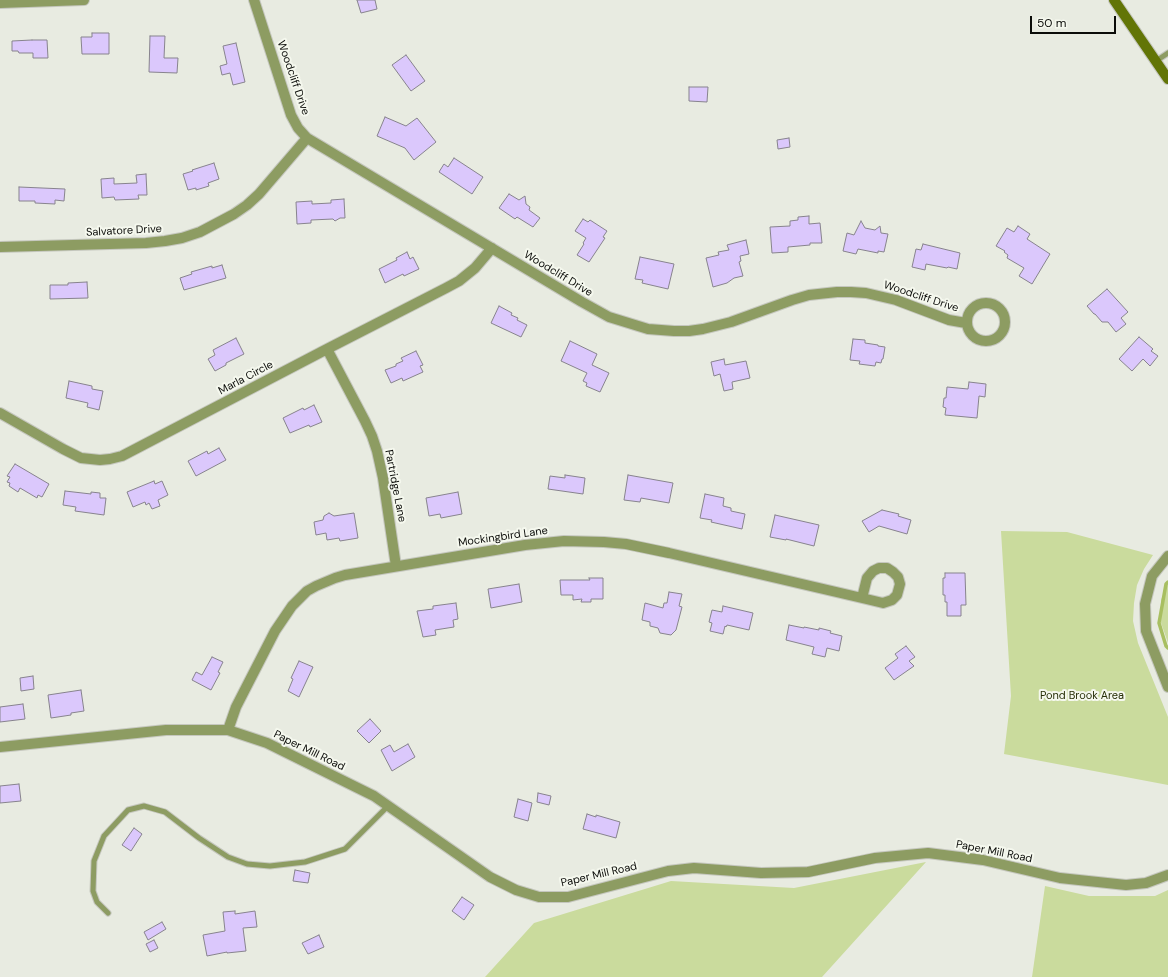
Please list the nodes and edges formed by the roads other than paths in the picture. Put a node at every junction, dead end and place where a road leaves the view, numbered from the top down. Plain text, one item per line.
1 (84, 0) edge
2 (254, 0) edge
3 (1114, 0) edge
4 (0, 3) edge
5 (1168, 52) edge
6 (1156, 61) junction
7 (1168, 79) edge
8 (307, 138) junction
9 (0, 247) edge
10 (492, 248) junction
11 (966, 323) dead end
12 (326, 349) junction
13 (0, 413) edge
14 (1168, 556) edge
15 (396, 566) junction
16 (862, 598) dead end
17 (1168, 687) edge
18 (228, 730) junction
19 (0, 748) edge
20 (388, 806) junction
21 (1168, 875) edge
22 (108, 913) dead end

1 - 4 street
2 - 8 street, Woodcliff Drive
3 - 6 main road
5 - 6 lane
6 - 7 main road
8 - 9 street, Salvatore Drive
8 - 10 street, Woodcliff Drive
10 - 11 street, Woodcliff Drive
10 - 12 street, Marla Circle
12 - 13 street, Marla Circle
12 - 15 street, Partridge Lane
14 - 17 street
15 - 16 street, Mockingbird Lane
15 - 18 street, Mockingbird Lane
18 - 19 street, Paper Mill Road
18 - 20 street, Paper Mill Road
20 - 21 street, Paper Mill Road
20 - 22 lane

